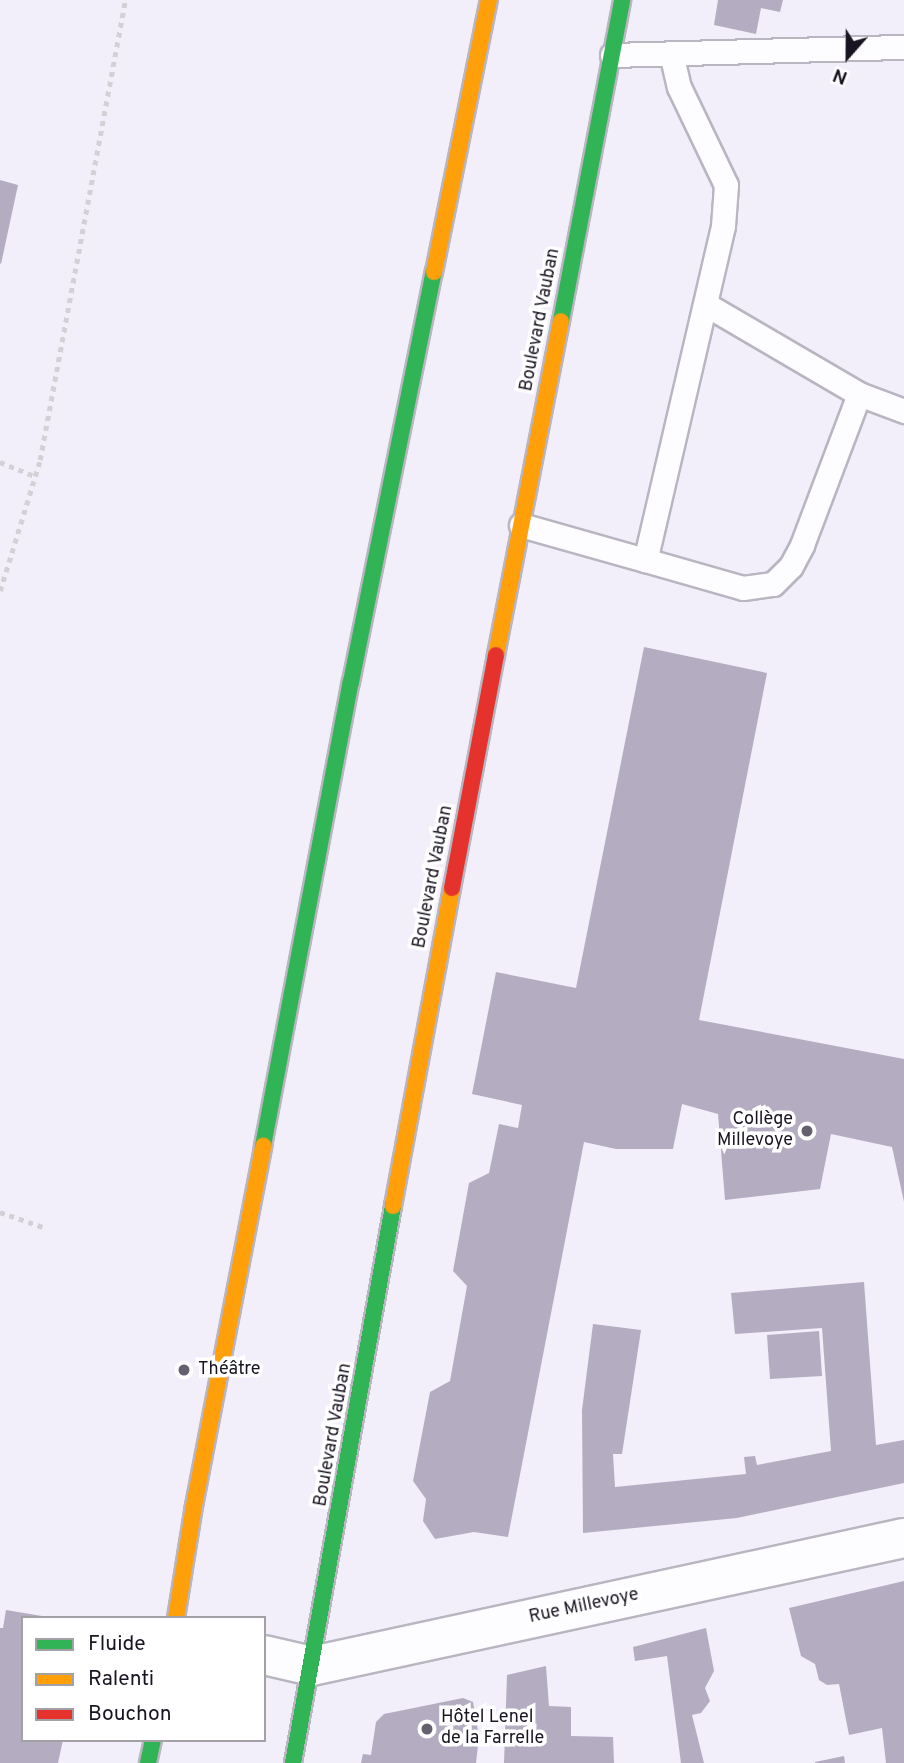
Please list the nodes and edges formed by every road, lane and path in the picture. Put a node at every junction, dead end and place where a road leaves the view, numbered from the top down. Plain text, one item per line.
1 (125, 0) edge
2 (489, 0) edge
3 (622, 0) edge
4 (904, 47) edge
5 (671, 53) junction
6 (612, 55) junction
7 (705, 304) junction
8 (859, 394) junction
9 (904, 411) edge
10 (0, 462) edge
11 (35, 476) junction
12 (521, 525) junction
13 (645, 560) junction
14 (0, 591) edge
15 (0, 1212) edge
16 (43, 1227) dead end
17 (904, 1538) edge
18 (176, 1616) edge
19 (266, 1656) edge
20 (312, 1666) junction
21 (153, 1742) edge
22 (148, 1763) edge
23 (293, 1763) edge

1 - 11 path
2 - 18 main road
3 - 6 main road, Boulevard Vauban
4 - 5 lane
5 - 6 lane
5 - 7 lane
6 - 12 main road, Boulevard Vauban
7 - 8 lane
7 - 13 lane
8 - 9 lane
8 - 13 lane
10 - 11 path
11 - 14 path
12 - 13 lane
12 - 20 main road, Boulevard Vauban
15 - 16 path
17 - 20 street, Rue Millevoye
19 - 20 street, Rue Millevoye
20 - 23 main road, Boulevard Vauban
21 - 22 main road

